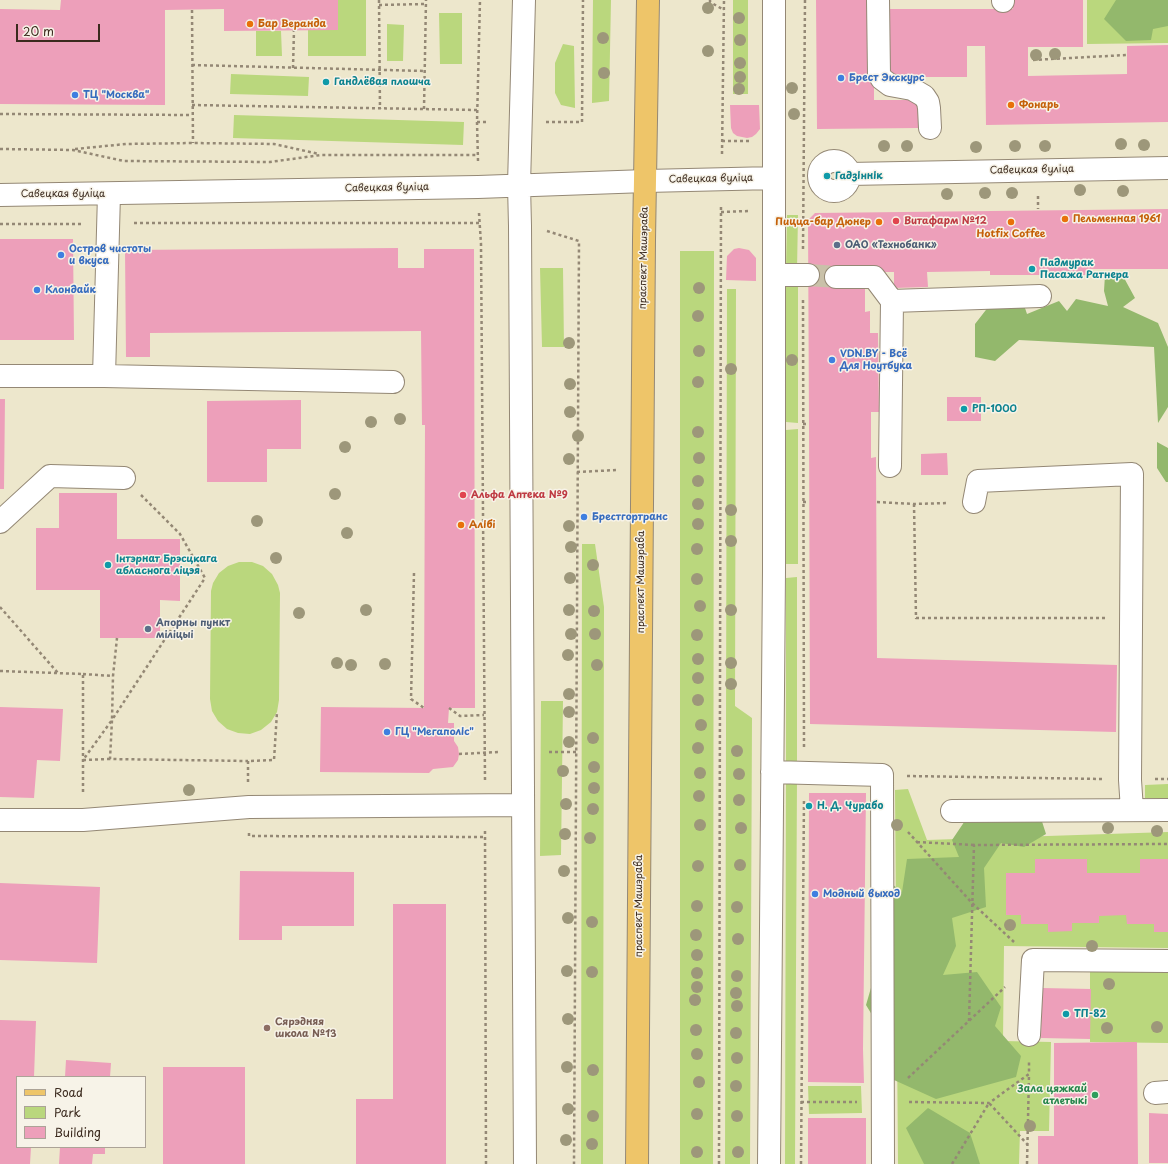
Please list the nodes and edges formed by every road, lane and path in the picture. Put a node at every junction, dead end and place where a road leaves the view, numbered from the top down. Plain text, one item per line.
1 (379, 0) edge
2 (426, 0) edge
3 (480, 0) edge
4 (524, 0) edge
5 (583, 0) edge
6 (648, 0) edge
7 (710, 0) edge
8 (724, 0) edge
9 (774, 0) edge
10 (805, 0) edge
11 (878, 0) edge
12 (426, 4) junction
13 (379, 5) junction
14 (192, 10) dead end
15 (724, 10) junction
16 (294, 30) dead end
17 (1126, 55) dead end
18 (1033, 60) dead end
19 (192, 65) junction
20 (293, 68) junction
21 (379, 70) junction
22 (425, 71) junction
23 (192, 105) junction
24 (380, 109) junction
25 (424, 110) junction
26 (478, 110) junction
27 (0, 114) edge
28 (192, 115) junction
29 (477, 122) junction
30 (488, 122) dead end
31 (543, 122) dead end
32 (930, 128) dead end
33 (722, 141) junction
34 (750, 141) dead end
35 (193, 143) junction
36 (0, 149) edge
37 (73, 150) junction
38 (321, 155) junction
39 (722, 158) dead end
40 (1168, 168) edge
41 (810, 176) junction
42 (774, 178) junction
43 (646, 181) junction
44 (519, 185) junction
45 (0, 194) edge
46 (109, 194) junction
47 (721, 199) dead end
48 (756, 211) dead end
49 (720, 212) junction
50 (0, 224) edge
51 (108, 224) junction
52 (547, 231) dead end
53 (806, 275) junction
54 (774, 276) junction
55 (836, 277) tunnel mouth
56 (1040, 296) dead end
57 (892, 301) junction
58 (0, 376) edge
59 (104, 376) junction
60 (392, 382) dead end
61 (803, 424) junction
62 (809, 424) dead end
63 (890, 466) dead end
64 (642, 469) junction
65 (577, 472) junction
66 (124, 478) joint
67 (803, 502) junction
68 (809, 502) dead end
69 (876, 502) dead end
70 (974, 502) joint
71 (914, 504) junction
72 (0, 522) edge
73 (414, 574) dead end
74 (0, 607) edge
75 (1131, 618) junction
76 (117, 638) dead end
77 (0, 671) edge
78 (58, 674) junction
79 (83, 674) junction
80 (113, 676) junction
81 (424, 708) dead end
82 (448, 708) dead end
83 (484, 716) junction
84 (112, 720) junction
85 (485, 752) junction
86 (459, 754) dead end
87 (110, 759) junction
88 (83, 760) junction
89 (248, 761) dead end
90 (772, 772) junction
91 (804, 773) junction
92 (882, 775) junction
93 (1168, 779) edge
94 (1130, 780) junction
95 (883, 803) junction
96 (523, 805) junction
97 (485, 806) junction
98 (1132, 810) junction
99 (1168, 810) edge
100 (952, 811) dead end
101 (0, 820) edge
102 (83, 820) junction
103 (917, 842) junction
104 (1168, 844) edge
105 (974, 845) junction
106 (972, 903) junction
107 (1033, 960) junction
108 (1168, 961) edge
109 (969, 1021) junction
110 (1029, 1035) joint
111 (1029, 1074) junction
112 (801, 1102) junction
113 (883, 1102) junction
114 (989, 1103) junction
115 (1028, 1145) junction
116 (486, 1164) edge
117 (525, 1164) edge
118 (574, 1164) edge
119 (637, 1164) edge
120 (719, 1164) edge
121 (769, 1164) edge
122 (801, 1164) edge
123 (883, 1164) edge
124 (952, 1164) edge
125 (1027, 1164) edge

1 - 13 path
2 - 12 path
3 - 26 path
4 - 44 street
5 - 31 path
6 - 43 main road, праспект Машэрава
7 - 15 path
8 - 15 path
9 - 42 street
10 - 41 path
11 - 32 street
12 - 13 path
12 - 22 path
13 - 21 path
14 - 19 path
15 - 33 path
16 - 20 path
17 - 18 path
19 - 20 path
19 - 23 path
20 - 21 path
21 - 22 path
21 - 24 path
22 - 25 path
23 - 24 path
23 - 28 path
24 - 25 path
25 - 26 path
26 - 29 path
27 - 28 path
28 - 35 path
29 - 30 path
29 - 38 path
33 - 34 path
33 - 39 path
35 - 37 path
35 - 38 path
36 - 37 path
37 - 38 path
40 - 41 street, Савецкая вуліца
41 - 53 path
42 - 43 street, Савецкая вуліца
42 - 54 street
43 - 44 street, Савецкая вуліца
43 - 64 main road, праспект Машэрава
44 - 46 street, Савецкая вуліца
44 - 96 street
45 - 46 street, Савецкая вуліца
46 - 51 street
47 - 49 path
48 - 49 path
49 - 120 path
50 - 51 path
51 - 59 street
51 - 83 path
52 - 65 path
53 - 54 street
53 - 61 path
54 - 90 street
55 - 57 street
56 - 57 street
57 - 63 street
58 - 59 street
59 - 60 street
61 - 62 path
61 - 67 path
64 - 65 path
64 - 119 main road, праспект Машэрава
65 - 118 path
66 - 72 street
66 - 84 path
67 - 68 path
67 - 91 path
69 - 71 path
70 - 71 path
70 - 75 street
71 - 75 path
73 - 81 path
74 - 78 path
75 - 94 street
76 - 80 path
77 - 78 path
78 - 79 path
79 - 80 path
79 - 88 path
80 - 84 path
82 - 83 path
83 - 85 path
84 - 87 path
84 - 88 path
85 - 86 path
85 - 97 path
87 - 88 path
87 - 89 path
88 - 102 path
90 - 91 street
90 - 121 street
91 - 92 street
91 - 112 path
92 - 94 path
92 - 95 street
93 - 94 path
94 - 98 street
95 - 103 path
95 - 113 street
96 - 97 street
96 - 117 street
97 - 102 street
97 - 116 path
98 - 99 street
98 - 100 street
101 - 102 street
103 - 105 path
103 - 106 path
104 - 105 path
105 - 106 path
106 - 107 path
106 - 109 path
107 - 108 street
107 - 109 path
107 - 110 street
109 - 113 path
110 - 111 path
111 - 114 path
111 - 115 path
112 - 113 path
112 - 122 path
113 - 114 path
113 - 123 street
114 - 115 path
114 - 124 path
115 - 125 path

